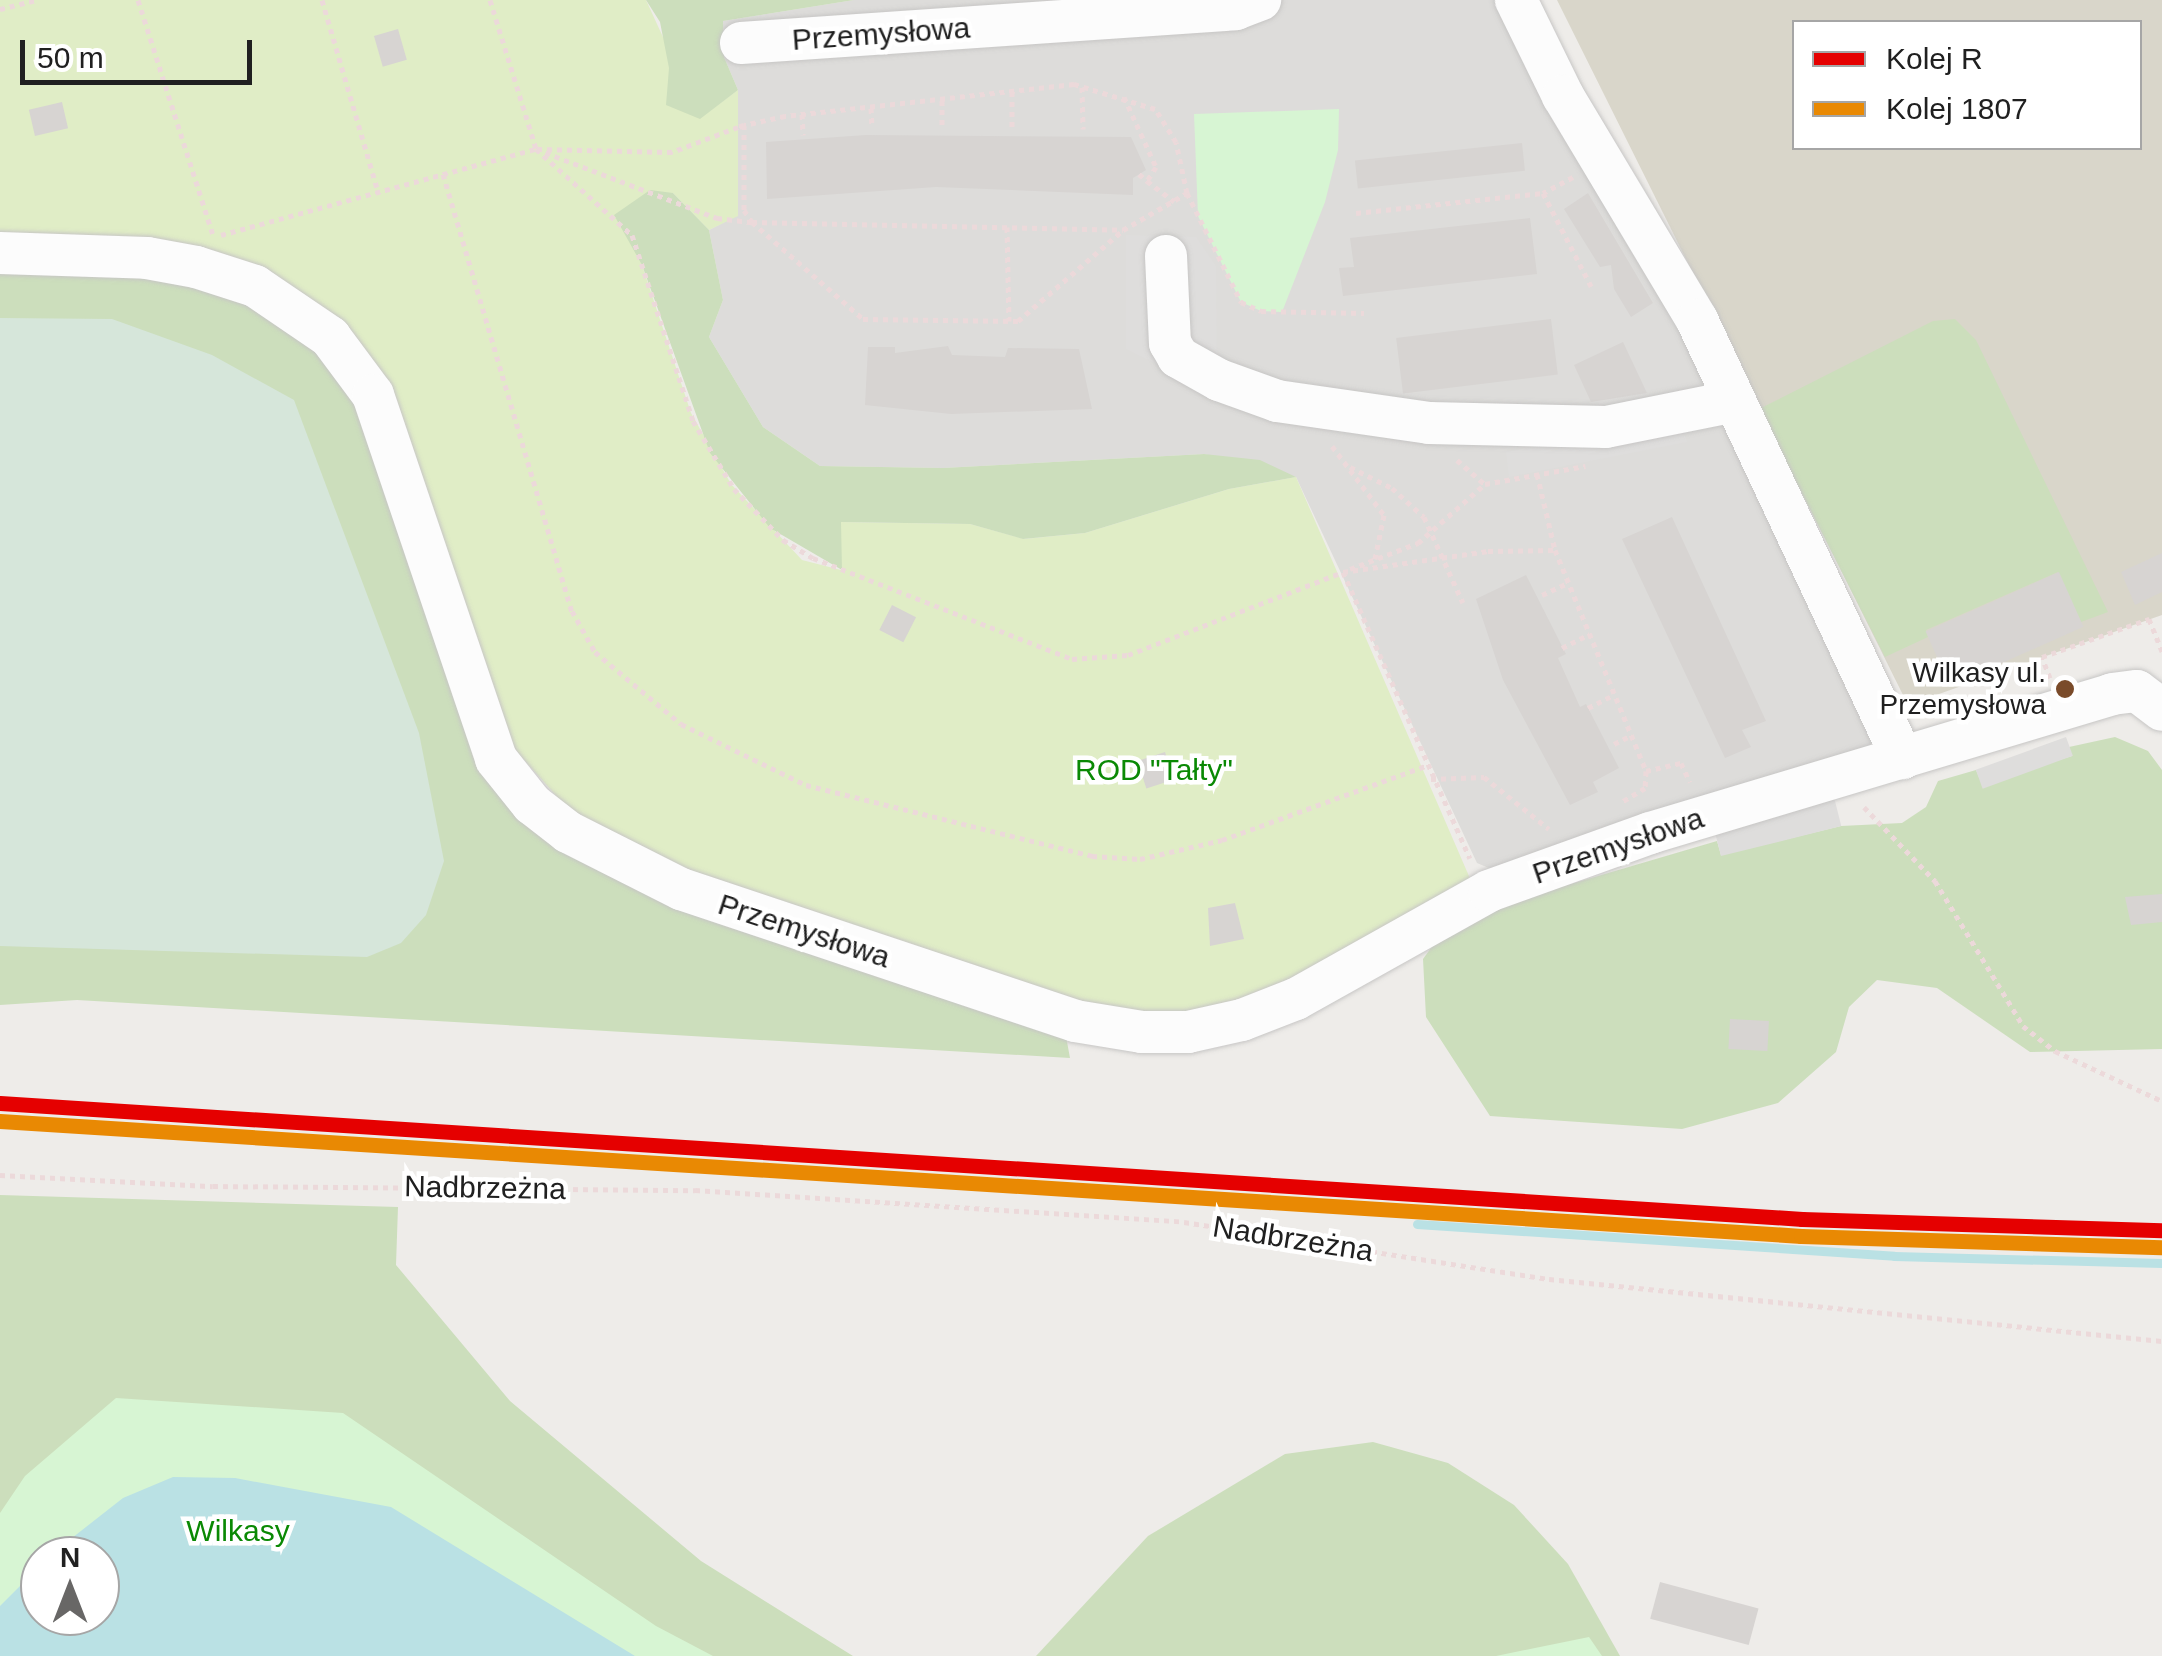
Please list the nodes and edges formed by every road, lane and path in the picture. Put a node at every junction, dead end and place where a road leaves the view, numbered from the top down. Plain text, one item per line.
1 (36, 0) edge
2 (138, 0) edge
3 (322, 0) edge
4 (490, 0) edge
5 (1260, 0) edge
6 (1516, 0) edge
7 (0, 9) edge
8 (741, 43) dead end
9 (1082, 86) junction
10 (1012, 92) junction
11 (1123, 96) junction
12 (942, 100) junction
13 (871, 107) junction
14 (802, 114) junction
15 (744, 125) junction
16 (872, 125) dead end
17 (942, 125) dead end
18 (1012, 127) dead end
19 (1083, 129) dead end
20 (803, 135) dead end
21 (536, 149) junction
22 (1602, 162) junction
23 (443, 174) junction
24 (1139, 174) dead end
25 (1147, 181) junction
26 (378, 192) junction
27 (1187, 193) junction
28 (1543, 193) junction
29 (1174, 200) junction
30 (1356, 213) dead end
31 (752, 222) junction
32 (1007, 227) junction
33 (1123, 230) junction
34 (205, 252) junction
35 (0, 253) edge
36 (1166, 256) dead end
37 (1590, 286) dead end
38 (1364, 314) dead end
39 (1009, 321) junction
40 (1730, 402) junction
41 (1321, 434) dead end
42 (1350, 466) junction
43 (1537, 474) dead end
44 (1485, 484) dead end
45 (1433, 530) junction
46 (1555, 550) junction
47 (1447, 558) junction
48 (1375, 559) junction
49 (1342, 572) junction
50 (1568, 582) junction
51 (1542, 596) dead end
52 (1463, 603) dead end
53 (1590, 634) junction
54 (1562, 648) dead end
55 (1614, 694) junction
56 (1588, 708) dead end
57 (2162, 710) edge
58 (1632, 735) junction
59 (1614, 744) dead end
60 (1902, 758) junction
61 (1681, 763) dead end
62 (1425, 766) junction
63 (1646, 771) junction
64 (1431, 779) junction
65 (1856, 802) dead end
66 (1606, 812) dead end
67 (1558, 834) dead end
68 (1489, 891) junction
69 (2162, 1100) edge
70 (0, 1176) edge
71 (2162, 1341) edge

1 - 7 path
2 - 34 path
3 - 26 path
4 - 21 path
5 - 8 street, Przemysłowa
6 - 22 street
9 - 10 path
9 - 11 path
9 - 19 path
10 - 12 path
10 - 18 path
11 - 25 path
11 - 27 path
12 - 13 path
12 - 17 path
13 - 14 path
13 - 16 path
14 - 15 path
14 - 20 path
15 - 21 path
15 - 31 path
21 - 23 path
21 - 31 path
21 - 49 path
22 - 28 path
22 - 40 street
23 - 26 path
23 - 62 path
24 - 25 path
25 - 29 path
26 - 34 path
27 - 29 path
27 - 38 path
28 - 30 path
28 - 37 path
29 - 33 path
31 - 32 path
31 - 39 path
32 - 33 path
32 - 39 path
33 - 39 path
34 - 35 street, Przemysłowa
34 - 68 street, Przemysłowa
36 - 40 street
40 - 60 street
41 - 42 path
42 - 45 path
42 - 48 path
43 - 46 path
44 - 45 path
45 - 47 path
45 - 48 path
46 - 47 path
46 - 50 path
47 - 49 path
47 - 52 path
48 - 49 path
49 - 62 path
50 - 51 path
50 - 53 path
53 - 54 path
53 - 55 path
55 - 56 path
55 - 58 path
57 - 60 street, Przemysłowa
58 - 59 path
58 - 63 path
60 - 68 street, Przemysłowa
61 - 63 path
62 - 64 path
63 - 66 path
64 - 67 path
64 - 68 path
65 - 69 path
70 - 71 path, Nadbrzeżna

